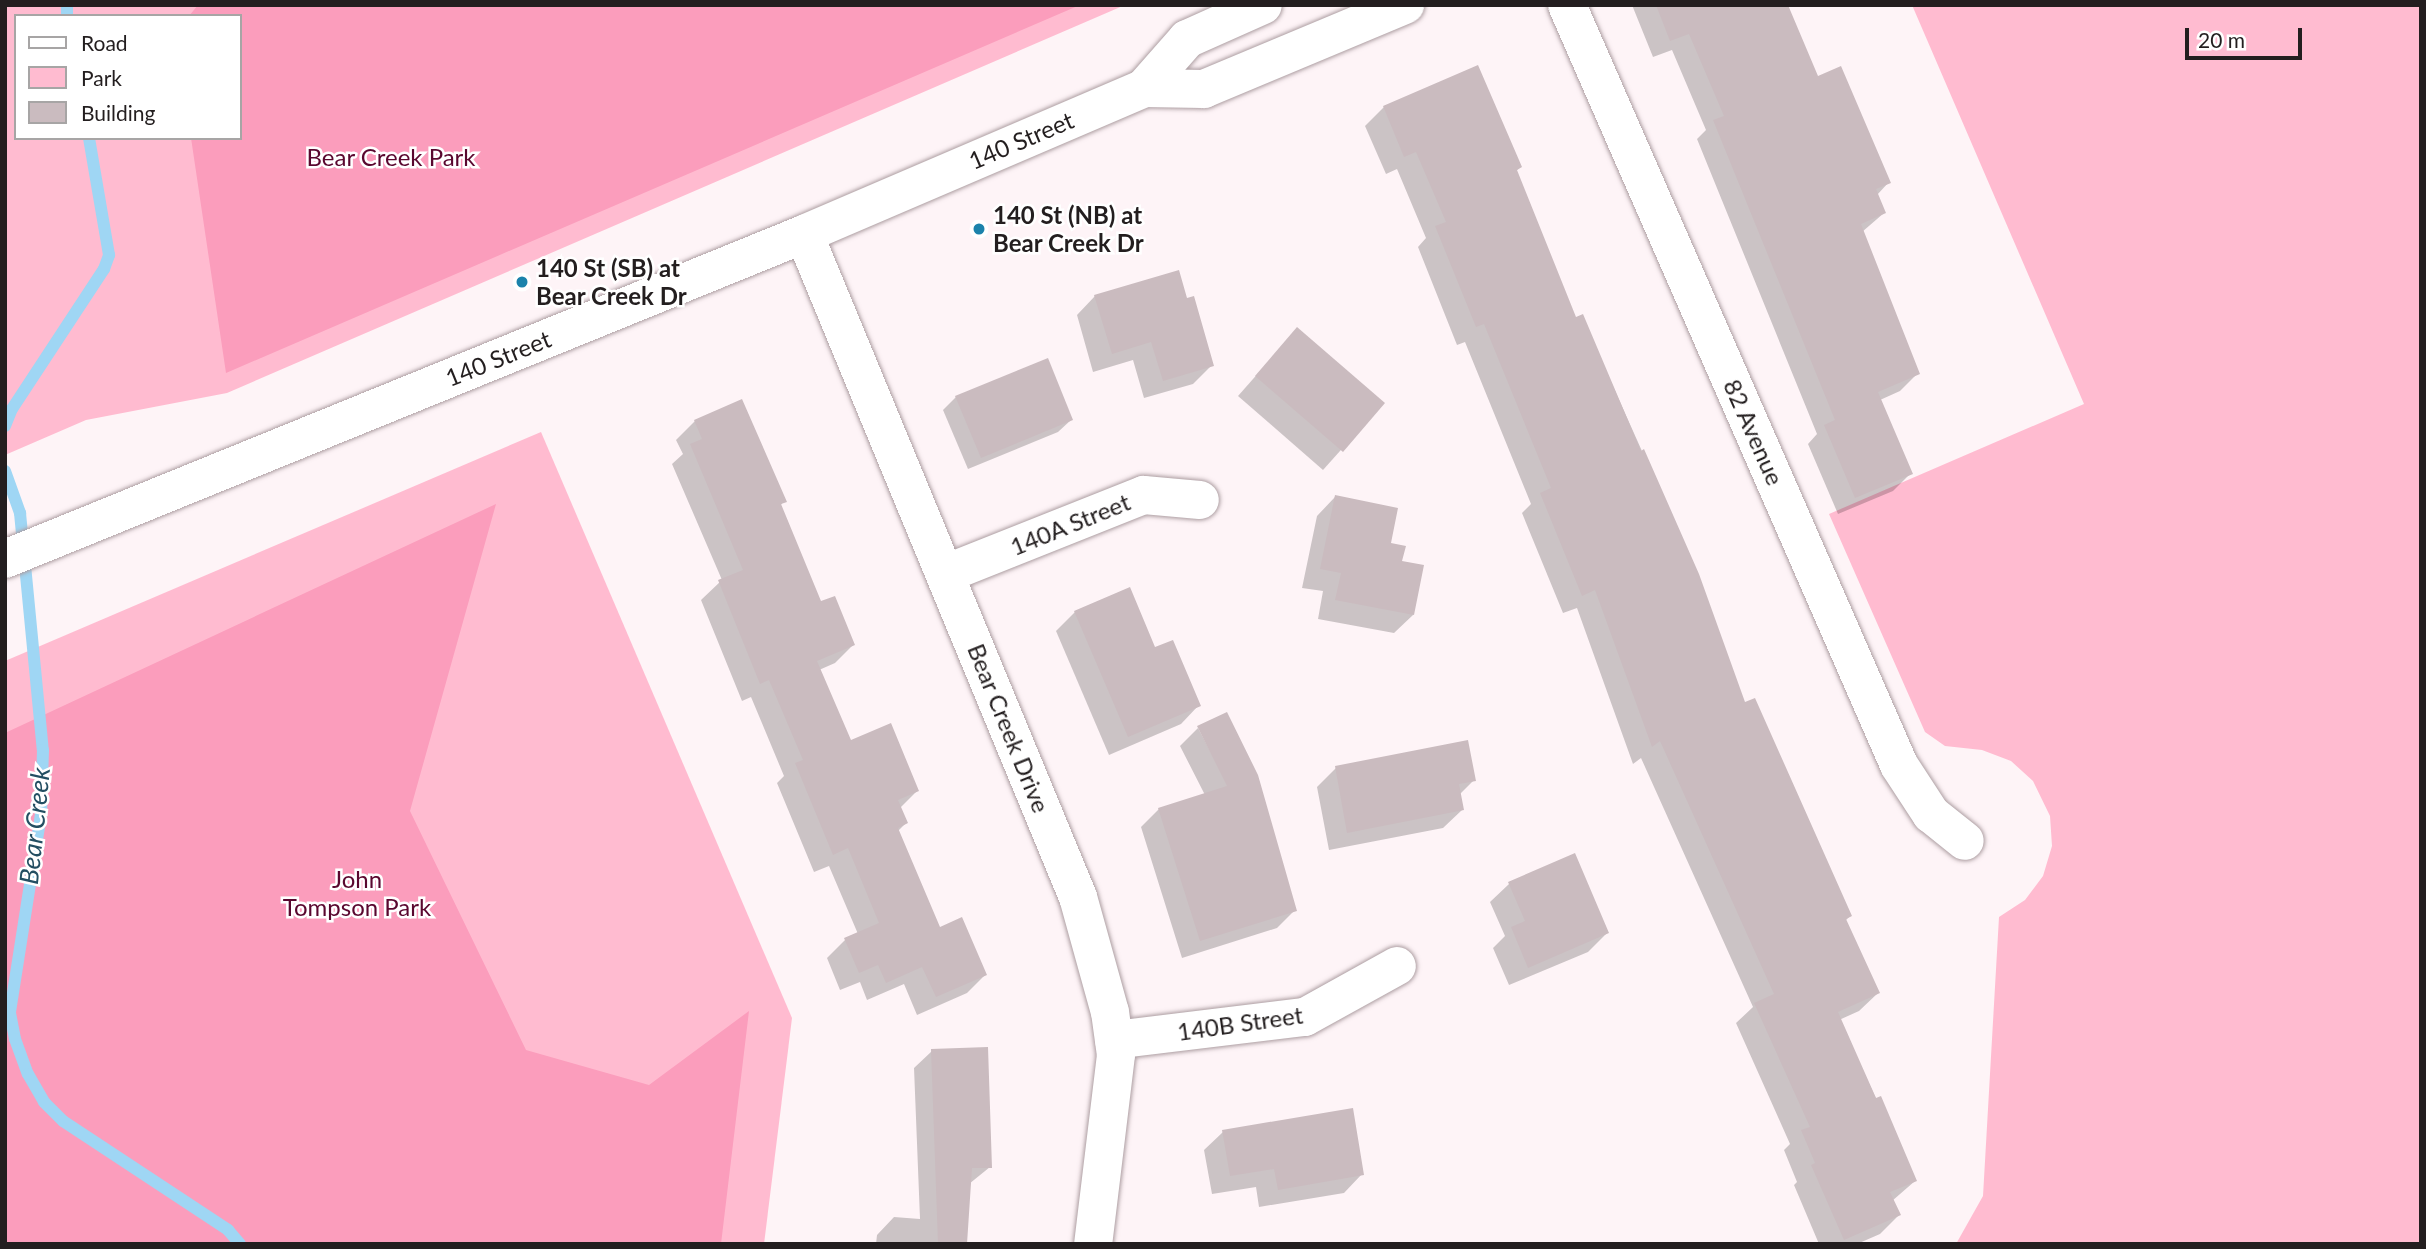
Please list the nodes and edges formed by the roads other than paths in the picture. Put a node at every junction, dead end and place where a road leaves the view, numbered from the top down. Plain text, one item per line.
1 (1263, 5) edge
2 (1405, 5) edge
3 (1567, 5) edge
4 (1144, 88) junction
5 (804, 233) junction
6 (1200, 500) dead end
7 (5, 559) edge
8 (945, 574) junction
9 (1965, 841) dead end
10 (1397, 966) dead end
11 (1114, 1040) junction
12 (1093, 1244) edge

1 - 4 street, 140 Street
2 - 4 street, 140 Street
3 - 9 street, 82 Avenue
4 - 5 street, 140 Street
5 - 7 street, 140 Street
5 - 8 street, Bear Creek Drive
6 - 8 street, 140A Street
8 - 11 street, Bear Creek Drive
10 - 11 street, 140B Street
11 - 12 street, Bear Creek Drive

